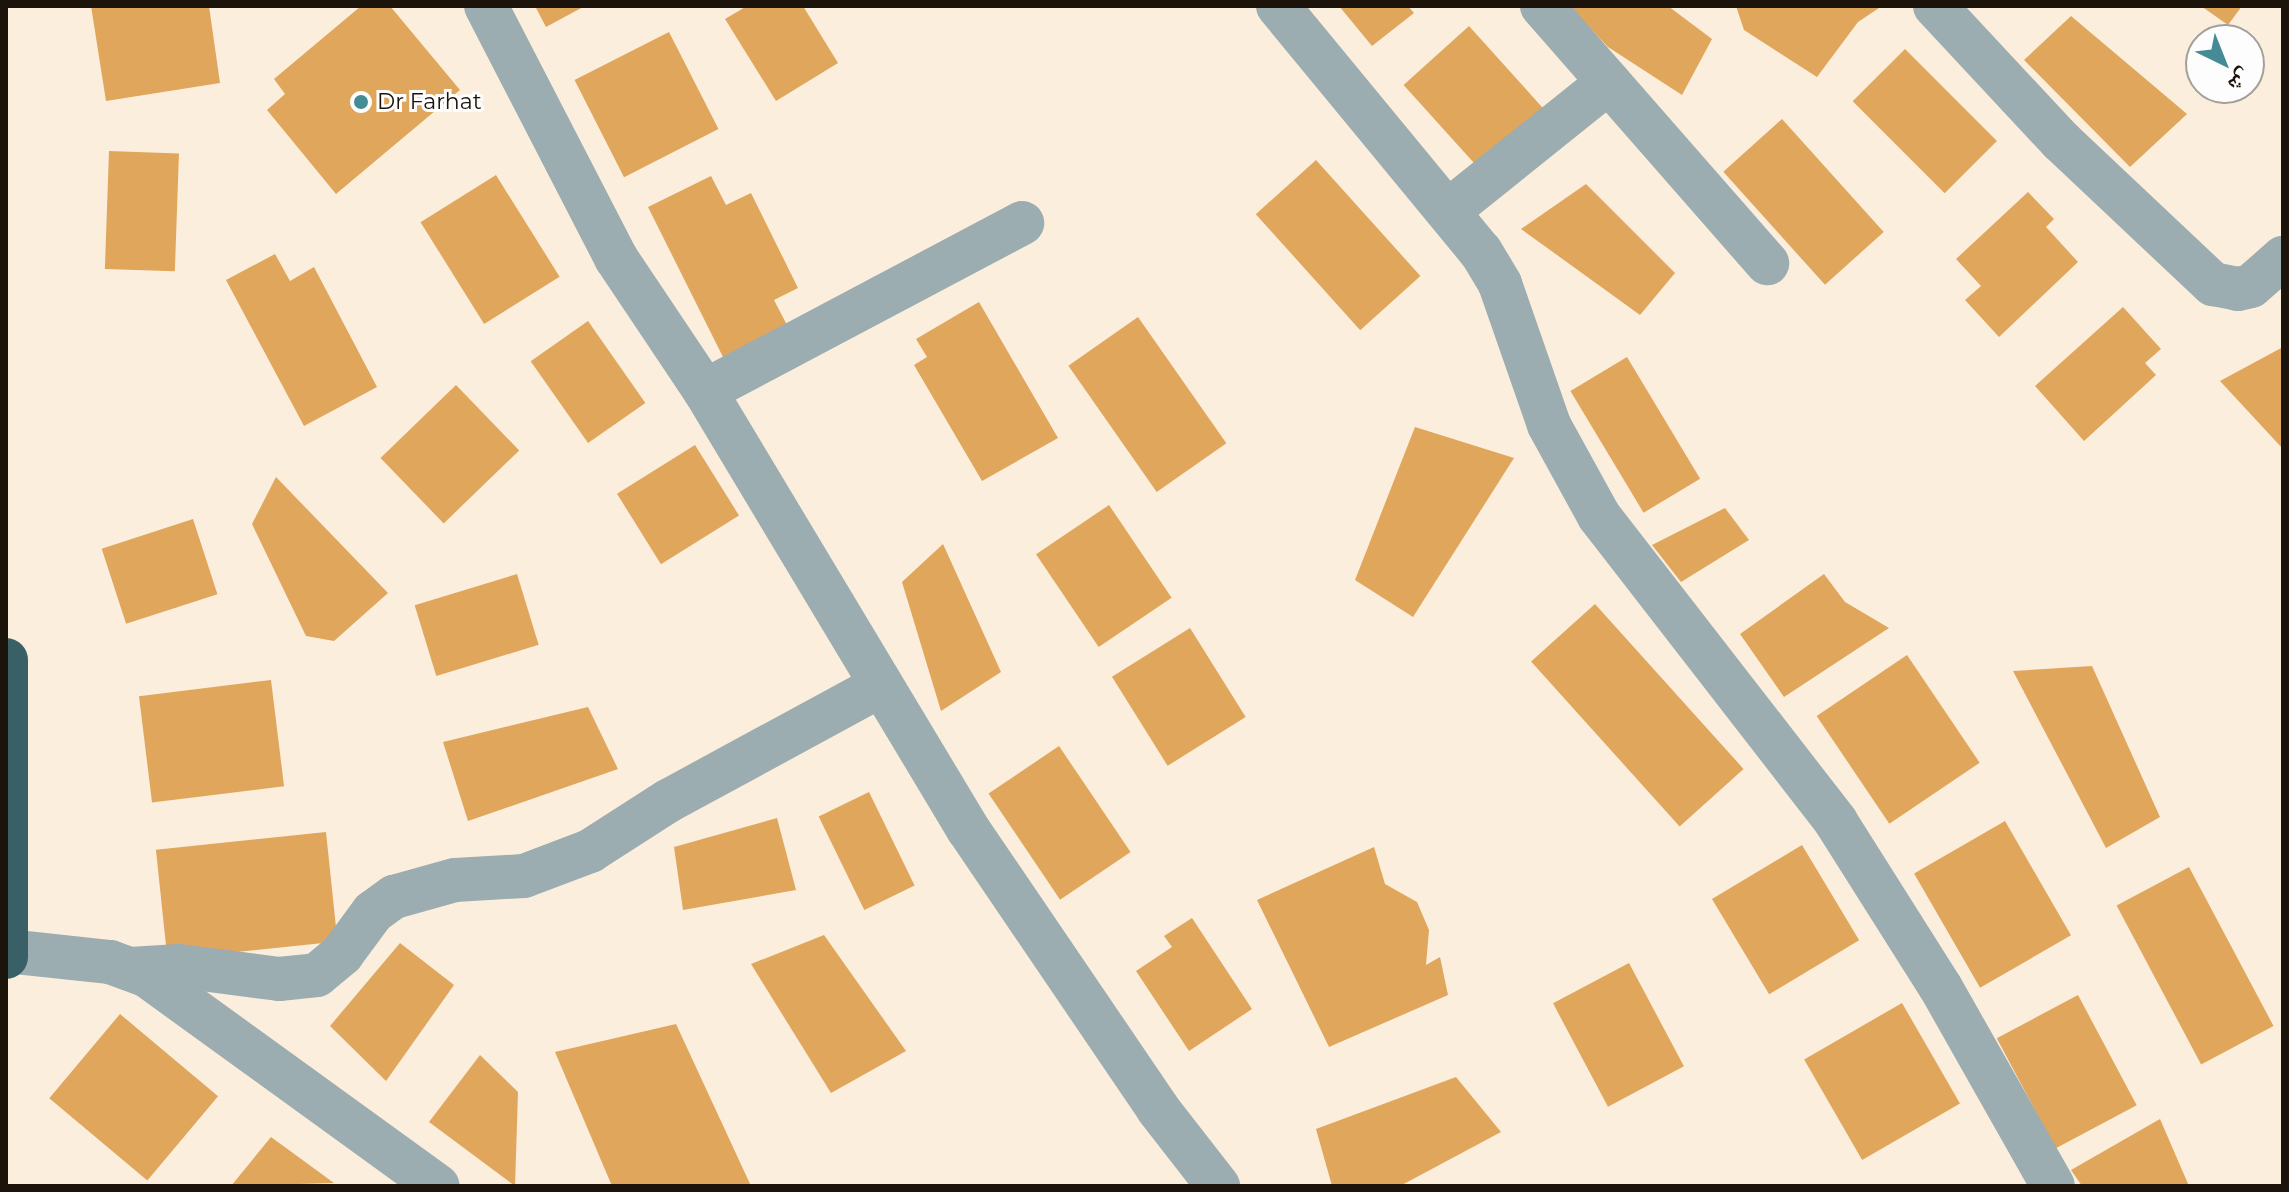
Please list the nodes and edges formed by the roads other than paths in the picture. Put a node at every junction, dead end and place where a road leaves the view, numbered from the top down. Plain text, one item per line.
1 (486, 6) edge
2 (1278, 6) edge
3 (1542, 6) edge
4 (1935, 6) edge
5 (1609, 82) junction
6 (1448, 211) junction
7 (1022, 223) dead end
8 (2283, 258) edge
9 (1767, 263) dead end
10 (705, 391) junction
11 (6, 660) edge
12 (880, 686) junction
13 (7, 954) edge
14 (130, 969) junction
15 (412, 1179) edge
16 (1218, 1186) edge
17 (2053, 1186) edge

1 - 10 street
2 - 6 street
3 - 5 street
4 - 8 street
5 - 6 street
5 - 9 street
6 - 17 street
7 - 10 street
10 - 12 street
11 - 13 highway
12 - 14 street
12 - 16 street
13 - 14 street
14 - 15 street

